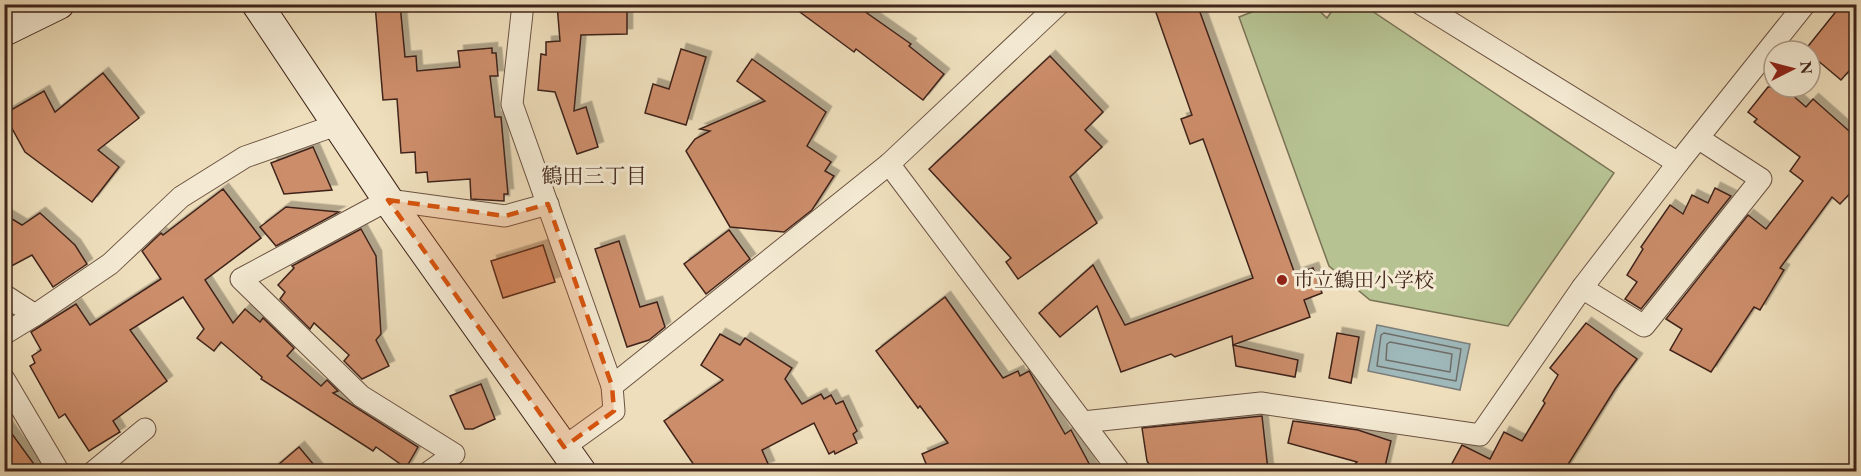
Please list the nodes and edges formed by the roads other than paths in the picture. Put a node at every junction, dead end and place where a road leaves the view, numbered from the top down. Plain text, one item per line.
1 (59, 4) edge
2 (257, 4) edge
3 (523, 4) edge
4 (1059, 4) edge
5 (1421, 4) edge
6 (1805, 4) edge
7 (4, 31) edge
8 (339, 124) junction
9 (1698, 138) junction
10 (1678, 163) junction
11 (889, 164) junction
12 (388, 200) junction
13 (548, 204) junction
14 (1582, 288) junction
15 (4, 296) edge
16 (35, 315) junction
17 (4, 334) edge
18 (4, 379) edge
19 (612, 386) junction
20 (1083, 422) junction
21 (145, 429) dead end
22 (564, 447) junction
23 (59, 471) edge
24 (93, 471) edge
25 (429, 471) edge
26 (580, 471) edge
27 (1120, 471) edge

1 - 7 street
2 - 8 street
3 - 13 street
4 - 11 street
5 - 10 street
6 - 9 street
8 - 12 street
8 - 16 street
9 - 10 street
9 - 14 street
10 - 14 street
11 - 19 street
11 - 20 street
12 - 13 street
12 - 22 street
12 - 25 street
13 - 19 street
14 - 20 street
15 - 16 street
16 - 17 street
18 - 23 street
19 - 22 street
20 - 27 street
21 - 24 street
22 - 26 street

